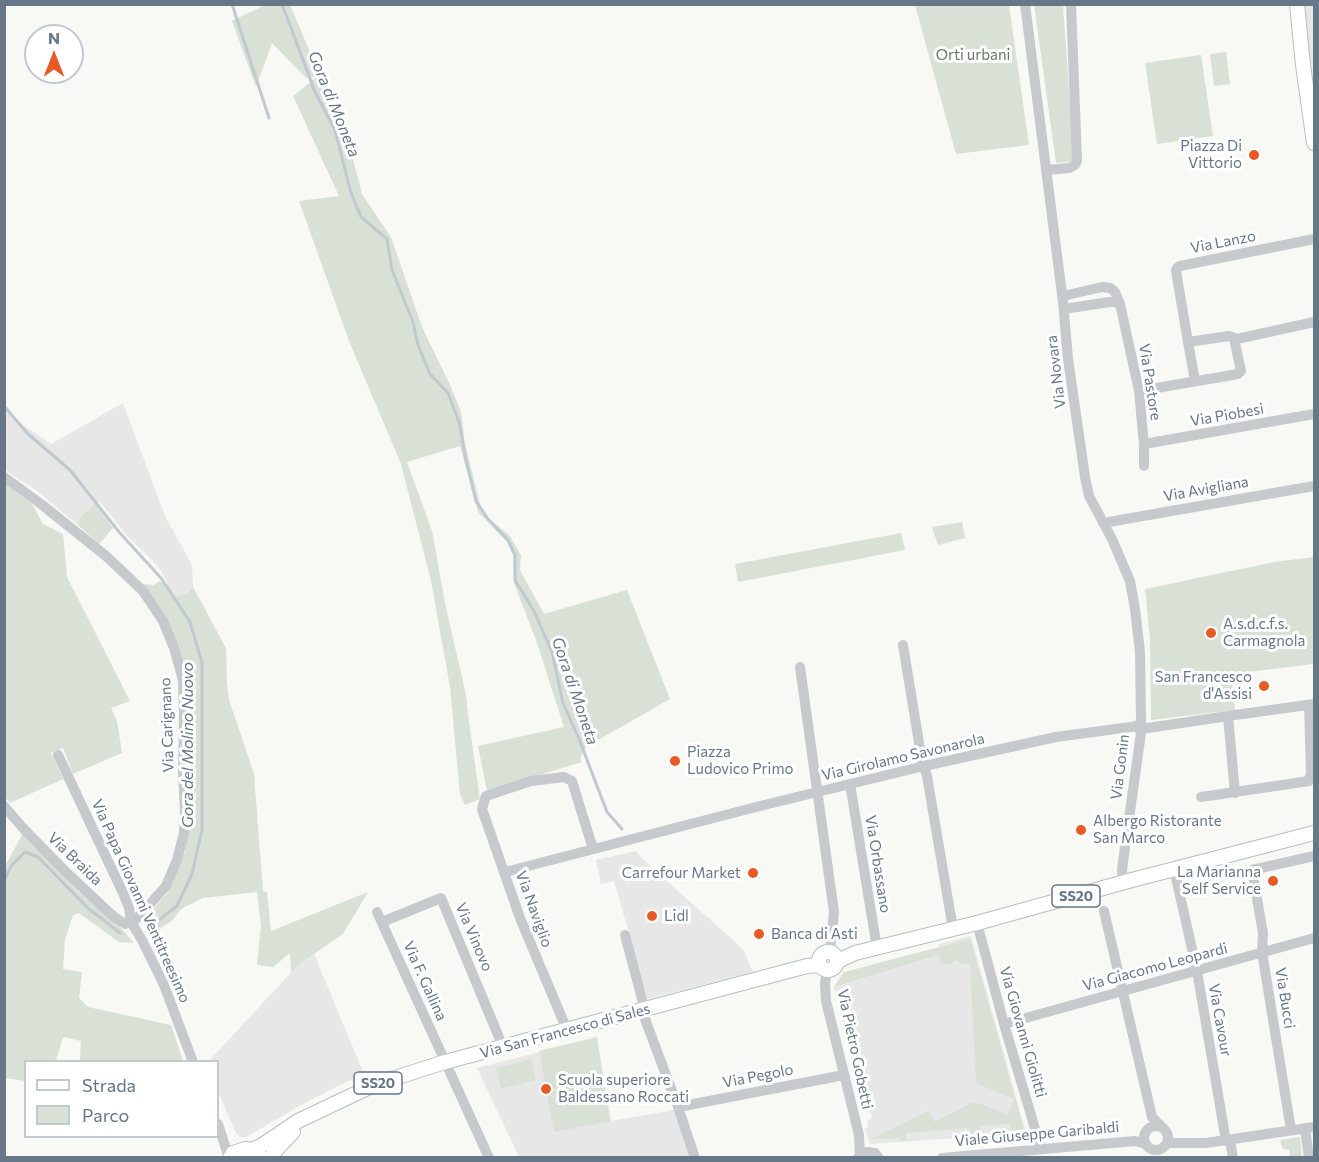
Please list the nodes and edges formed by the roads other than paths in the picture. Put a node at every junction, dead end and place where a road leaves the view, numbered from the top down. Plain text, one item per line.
1 (1025, 4) edge
2 (1071, 4) edge
3 (1292, 4) edge
4 (1297, 4) edge
5 (1304, 64) junction
6 (1314, 142) edge
7 (1047, 170) junction
8 (1314, 239) edge
9 (1063, 296) junction
10 (1120, 304) junction
11 (1064, 309) junction
12 (1314, 322) edge
13 (1237, 339) junction
14 (1188, 342) junction
15 (1195, 381) junction
16 (1138, 391) junction
17 (1314, 414) edge
18 (1144, 444) junction
19 (1144, 466) dead end
20 (4, 477) edge
21 (1314, 486) edge
22 (1103, 523) junction
23 (903, 645) dead end
24 (800, 667) dead end
25 (1312, 705) edge
26 (1228, 716) junction
27 (1138, 726) junction
28 (58, 755) dead end
29 (924, 766) junction
30 (850, 784) junction
31 (817, 792) junction
32 (1234, 792) junction
33 (1201, 797) dead end
34 (4, 806) edge
35 (1314, 832) edge
36 (593, 849) junction
37 (1314, 856) edge
38 (1174, 869) junction
39 (505, 872) junction
40 (1123, 883) junction
41 (1104, 911) dead end
42 (379, 917) joint
43 (131, 922) junction
44 (977, 923) junction
45 (953, 929) junction
46 (625, 935) dead end
47 (1314, 938) edge
48 (877, 948) junction
49 (1262, 952) junction
50 (829, 962) junction
51 (1197, 971) junction
52 (1122, 991) junction
53 (644, 1010) junction
54 (1004, 1024) junction
55 (567, 1030) junction
56 (503, 1047) junction
57 (192, 1060) edge
58 (445, 1062) junction
59 (844, 1075) junction
60 (678, 1107) junction
61 (315, 1114) junction
62 (1152, 1117) junction
63 (219, 1127) edge
64 (1310, 1127) edge
65 (1291, 1130) junction
66 (859, 1135) junction
67 (1165, 1135) junction
68 (1228, 1141) junction
69 (1145, 1142) edge
70 (1041, 1149) junction
71 (242, 1155) edge
72 (875, 1155) edge
73 (859, 1157) edge
74 (271, 1158) edge
75 (489, 1158) edge
76 (695, 1158) edge
77 (942, 1158) edge
78 (1233, 1158) edge
79 (1309, 1158) edge

1 - 7 street, Via Novara
2 - 7 street
3 - 5 main road
4 - 5 main road
5 - 6 main road
7 - 9 street, Via Novara
8 - 14 street, Via Lanzo
9 - 10 street
9 - 11 street, Via Novara
10 - 11 street
10 - 16 street, Via Pastore
11 - 22 street, Via Novara
12 - 13 street
13 - 14 street
13 - 15 street
14 - 15 street
15 - 16 street
16 - 18 street, Via Pastore
17 - 18 street, Via Piobesi
18 - 19 street, Via Pastore
20 - 43 street, Via Carignano
21 - 22 street, Via Avigliana
22 - 27 street, Via Novara
23 - 29 street
24 - 31 street, Via Pietro Gobetti
25 - 26 street, Via Girolamo Savonarola
25 - 32 street
26 - 27 street, Via Girolamo Savonarola
26 - 32 street
27 - 29 street, Via Girolamo Savonarola
27 - 40 street, Via Gonin
28 - 43 street, Via Papa Giovanni Ventitreesimo
29 - 30 street, Via Girolamo Savonarola
29 - 45 street
30 - 31 street, Via Girolamo Savonarola
30 - 48 street, Via Orbassano
31 - 36 street, Via Girolamo Savonarola
31 - 50 street, Via Pietro Gobetti
32 - 33 street
34 - 43 street, Via Braida
35 - 38 main road, Via San Francesco di Sales / SS20
36 - 39 street, Via Girolamo Savonarola
36 - 39 street, Via Naviglio
37 - 49 street, Via Bucci
38 - 40 main road, Via San Francesco di Sales / SS20
38 - 51 street, Via Cavour
39 - 55 street, Via Naviglio
40 - 44 main road, Via San Francesco di Sales / SS20
41 - 52 street
42 - 56 street, Via Vinovo
42 - 58 street, Via F. Gallina
43 - 57 street, Via Papa Giovanni Ventitreesimo
44 - 45 main road, Via San Francesco di Sales / SS20
44 - 54 street, Via Giovanni Giolitti
45 - 48 main road, Via San Francesco di Sales / SS20
46 - 53 street
47 - 49 street, Via Giacomo Leopardi
48 - 50 main road, Via San Francesco di Sales / SS20
49 - 51 street, Via Giacomo Leopardi
49 - 65 street, Via Bucci
50 - 53 main road, Via San Francesco di Sales / SS20
50 - 59 street, Via Pietro Gobetti
51 - 52 street, Via Giacomo Leopardi
51 - 68 street, Via Cavour
52 - 54 street, Via Giacomo Leopardi
52 - 62 street
53 - 55 main road, Via San Francesco di Sales / SS20
53 - 60 street
54 - 70 street, Via Giovanni Giolitti
55 - 56 main road, Via San Francesco di Sales / SS20
56 - 58 main road, Via San Francesco di Sales / SS20
58 - 61 main road, Via San Francesco di Sales / SS20
58 - 75 street, Via F. Gallina
59 - 60 street, Via Pegolo
59 - 66 street, Via Pietro Gobetti
60 - 76 street
61 - 71 main road, Via San Francesco di Sales / SS20
61 - 74 main road, Via San Francesco di Sales / SS20
62 - 67 street
62 - 69 street
63 - 71 street
64 - 65 street
64 - 79 street
65 - 68 street
66 - 72 street, Via Pietro Gobetti
66 - 73 street, Via Pietro Gobetti
67 - 68 street
67 - 69 street
67 - 69 street
68 - 78 street, Via Cavour
69 - 70 street, Viale Giuseppe Garibaldi
70 - 77 street, Viale Giuseppe Garibaldi
72 - 73 street

